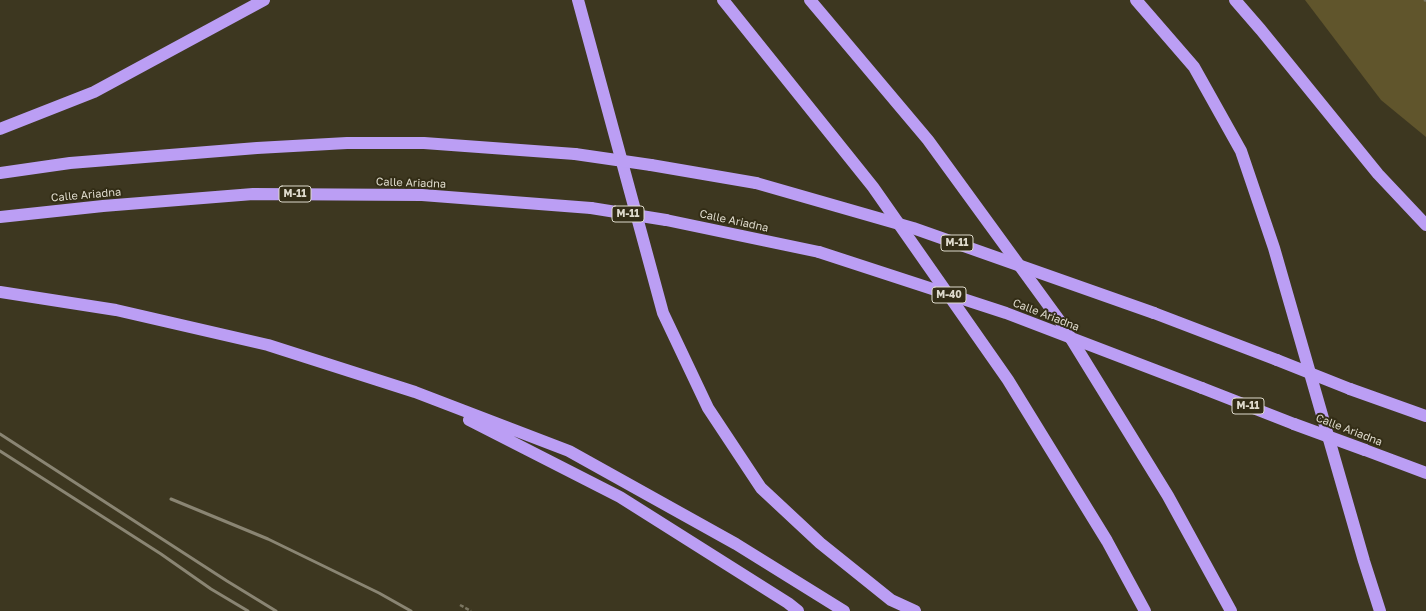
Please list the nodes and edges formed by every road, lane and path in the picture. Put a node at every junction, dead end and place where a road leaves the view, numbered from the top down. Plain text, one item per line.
1 (264, 0) edge
2 (578, 0) edge
3 (723, 0) edge
4 (810, 0) edge
5 (1136, 0) edge
6 (1235, 0) edge
7 (0, 129) edge
8 (0, 173) edge
9 (0, 217) edge
10 (1426, 224) edge
11 (0, 292) edge
12 (415, 392) junction
13 (1426, 416) edge
14 (1426, 473) edge
15 (460, 605) dead end
16 (471, 611) edge
17 (798, 611) edge
18 (844, 611) edge
19 (915, 611) edge
20 (1145, 611) edge
21 (1231, 611) edge
22 (1380, 611) edge

1 - 7 highway
2 - 19 highway
3 - 20 highway, M-40
4 - 21 highway
5 - 22 highway
6 - 10 highway
8 - 13 highway, M-11, bridge
9 - 14 highway, Calle Ariadna / M-11, bridge
11 - 12 highway
12 - 17 highway
12 - 18 highway
15 - 16 path

